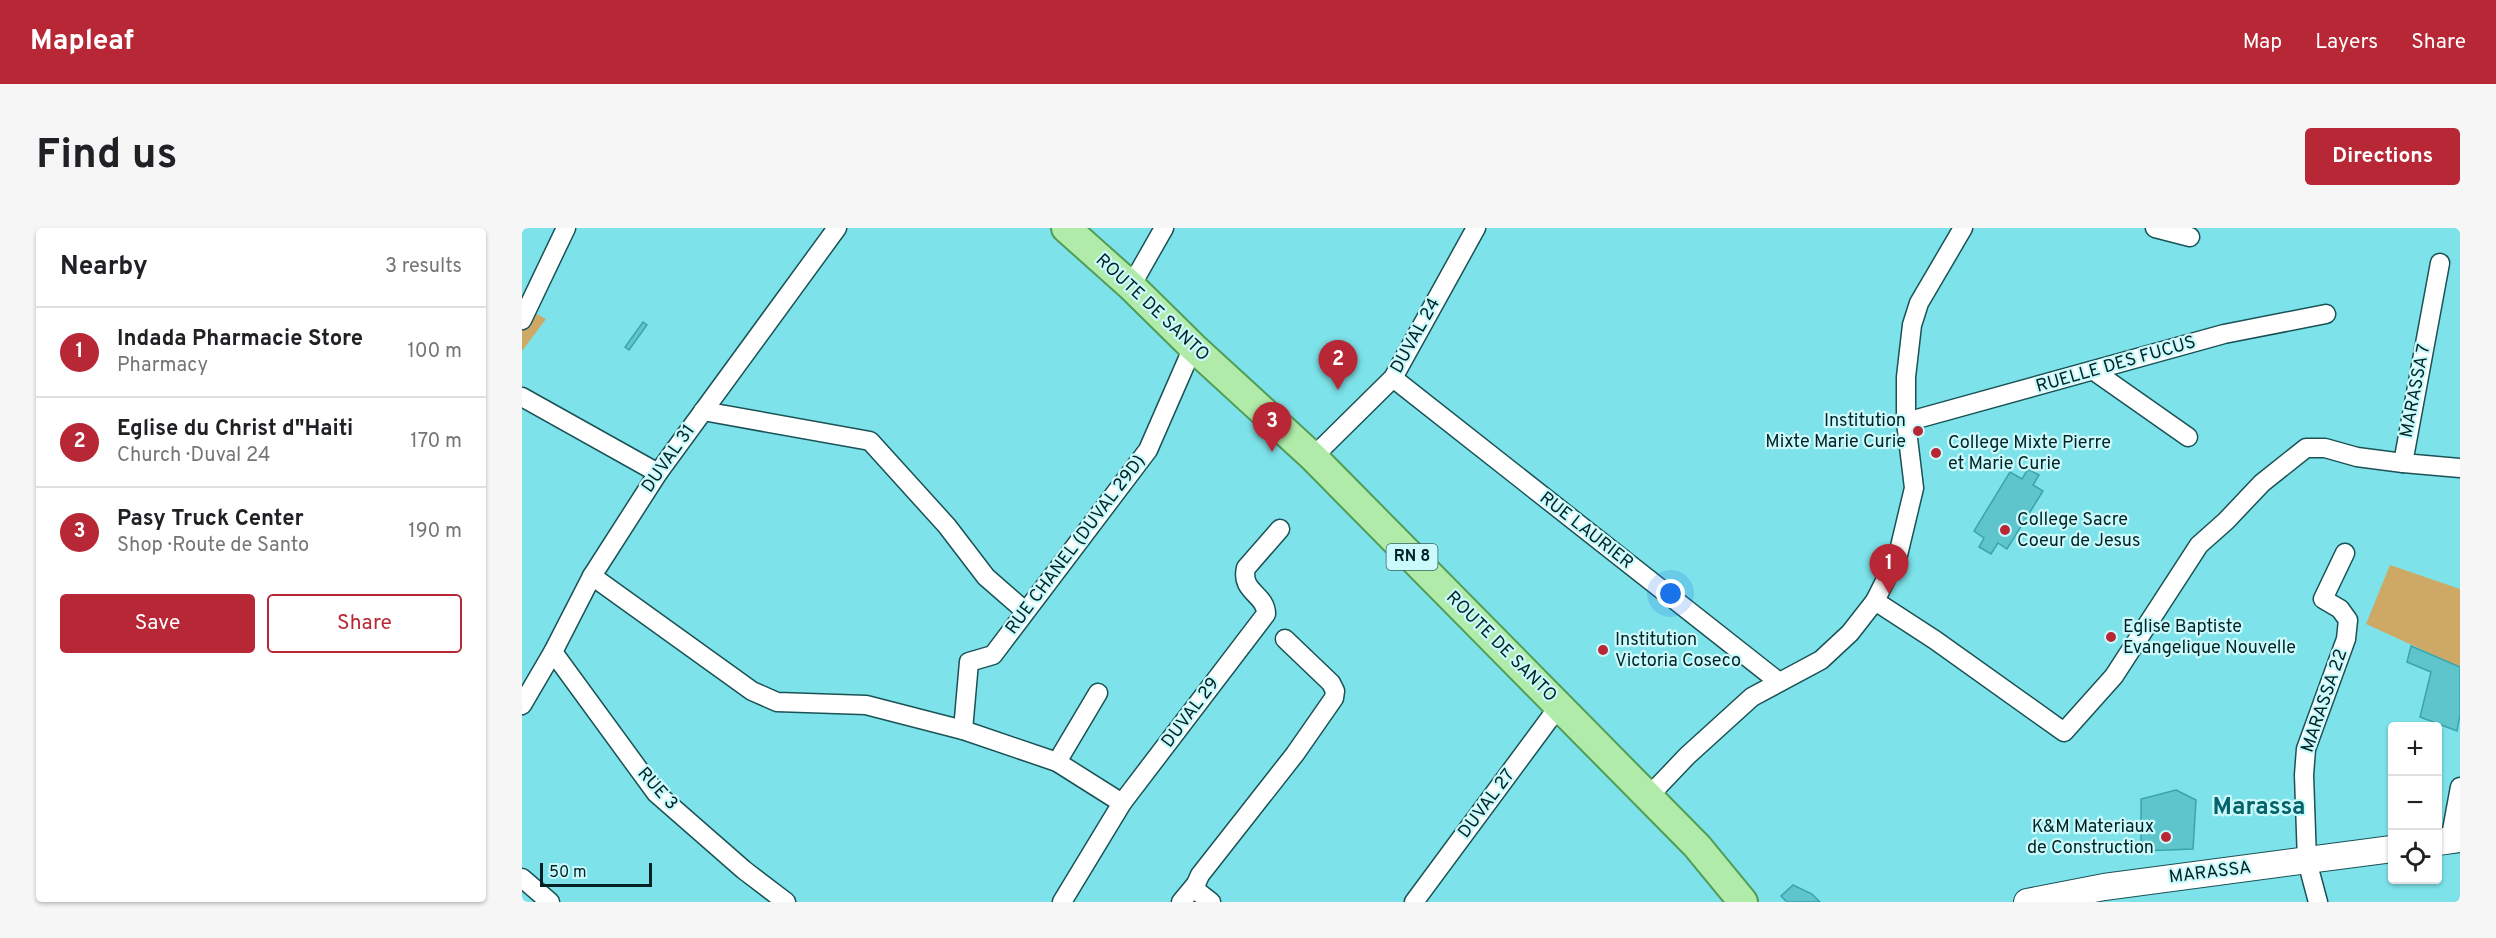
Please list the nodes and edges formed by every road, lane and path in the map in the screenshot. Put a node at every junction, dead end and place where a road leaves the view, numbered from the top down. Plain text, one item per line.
1 (566, 228) edge
2 (837, 228) edge
3 (1066, 228) edge
4 (1164, 228) edge
5 (1476, 228) edge
6 (1963, 228) edge
7 (2155, 228) edge
8 (2190, 237) dead end
9 (2440, 263) dead end
10 (1131, 286) junction
11 (2326, 314) dead end
12 (522, 320) edge
13 (1193, 347) junction
14 (2094, 371) junction
15 (1393, 378) junction
16 (522, 397) edge
17 (703, 411) junction
18 (1906, 422) junction
19 (2188, 437) dead end
20 (1313, 457) junction
21 (2403, 463) junction
22 (2460, 468) edge
23 (658, 473) junction
24 (1280, 529) dead end
25 (2345, 553) dead end
26 (592, 576) junction
27 (1875, 601) junction
28 (1025, 610) junction
29 (1285, 639) dead end
30 (553, 652) junction
31 (1779, 682) junction
32 (1098, 693) dead end
33 (522, 705) edge
34 (1560, 706) junction
35 (963, 730) junction
36 (1057, 762) junction
37 (2460, 788) edge
38 (1648, 797) junction
39 (1122, 803) junction
40 (2449, 841) edge
41 (2388, 850) edge
42 (2307, 861) junction
43 (522, 878) edge
44 (1196, 884) junction
45 (550, 902) edge
46 (786, 902) edge
47 (1062, 902) edge
48 (1181, 902) edge
49 (1211, 902) edge
50 (1414, 902) edge
51 (1743, 902) edge
52 (2027, 902) edge
53 (2318, 902) edge

1 - 12 street
2 - 17 street, DUVAL 31
3 - 10 main road, ROUTE DE SANTO / RN 8
4 - 10 street
5 - 15 street, DUVAL 24
6 - 18 street
7 - 8 street
9 - 21 street, MARASSA 7
10 - 13 main road, ROUTE DE SANTO / RN 8
11 - 14 street, RUELLE DES FUCUS
13 - 20 main road, ROUTE DE SANTO / RN 8
13 - 28 street, RUE CHANEL (DUVAL 29D)
14 - 18 street, RUELLE DES FUCUS
14 - 19 street
15 - 20 street, DUVAL 24
15 - 31 street, RUE LAURIER
16 - 23 street
17 - 23 street, DUVAL 31
17 - 28 street
18 - 27 street
20 - 34 main road, ROUTE DE SANTO / RN 8
21 - 22 street, MARASSA 7
21 - 27 street
23 - 26 street, DUVAL 31
24 - 39 street, DUVAL 29
25 - 42 street, MARASSA 22
26 - 30 street, DUVAL 31
26 - 35 street
27 - 31 street
28 - 35 street, RUE CHANEL (DUVAL 29D)
29 - 44 street
30 - 33 street, DUVAL 31
30 - 46 street, RUE 3
31 - 38 street
32 - 36 street
34 - 38 main road, ROUTE DE SANTO / RN 8
34 - 50 street, DUVAL 27
35 - 36 street
36 - 39 street
37 - 40 street
38 - 51 main road, ROUTE DE SANTO / RN 8
39 - 47 street, DUVAL 29
41 - 42 main road, MARASSA
42 - 52 main road, MARASSA
42 - 53 street, MARASSA 22
43 - 45 street
44 - 48 street
44 - 49 street

